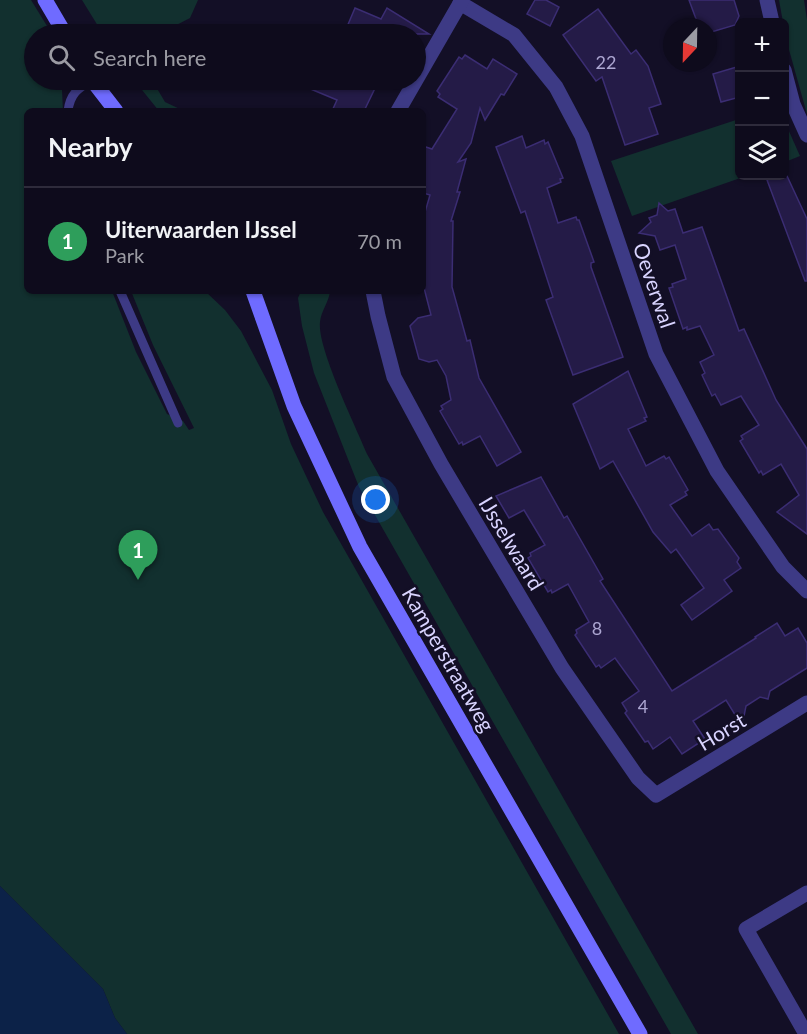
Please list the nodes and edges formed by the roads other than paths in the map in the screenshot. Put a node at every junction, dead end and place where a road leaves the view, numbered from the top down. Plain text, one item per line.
1 (45, 0) edge
2 (767, 0) edge
3 (461, 1) edge
4 (771, 18) edge
5 (59, 24) edge
6 (426, 62) edge
7 (785, 72) edge
8 (77, 90) edge
9 (100, 90) edge
10 (410, 90) edge
11 (68, 108) edge
12 (114, 108) edge
13 (400, 108) edge
14 (807, 135) edge
15 (121, 294) edge
16 (254, 294) edge
17 (374, 294) edge
18 (178, 423) dead end
19 (807, 591) edge
20 (807, 704) edge
21 (656, 795) joint
22 (807, 893) edge
23 (640, 1034) edge
24 (806, 1034) edge

1 - 5 main road
2 - 4 street
3 - 6 street
3 - 19 street, Oeverwal
7 - 14 street
8 - 11 lane
9 - 12 main road
10 - 13 street
15 - 18 lane
16 - 23 main road, Kamperstraatweg
17 - 21 street, IJsselwaard
20 - 21 street, Horst
22 - 24 street

